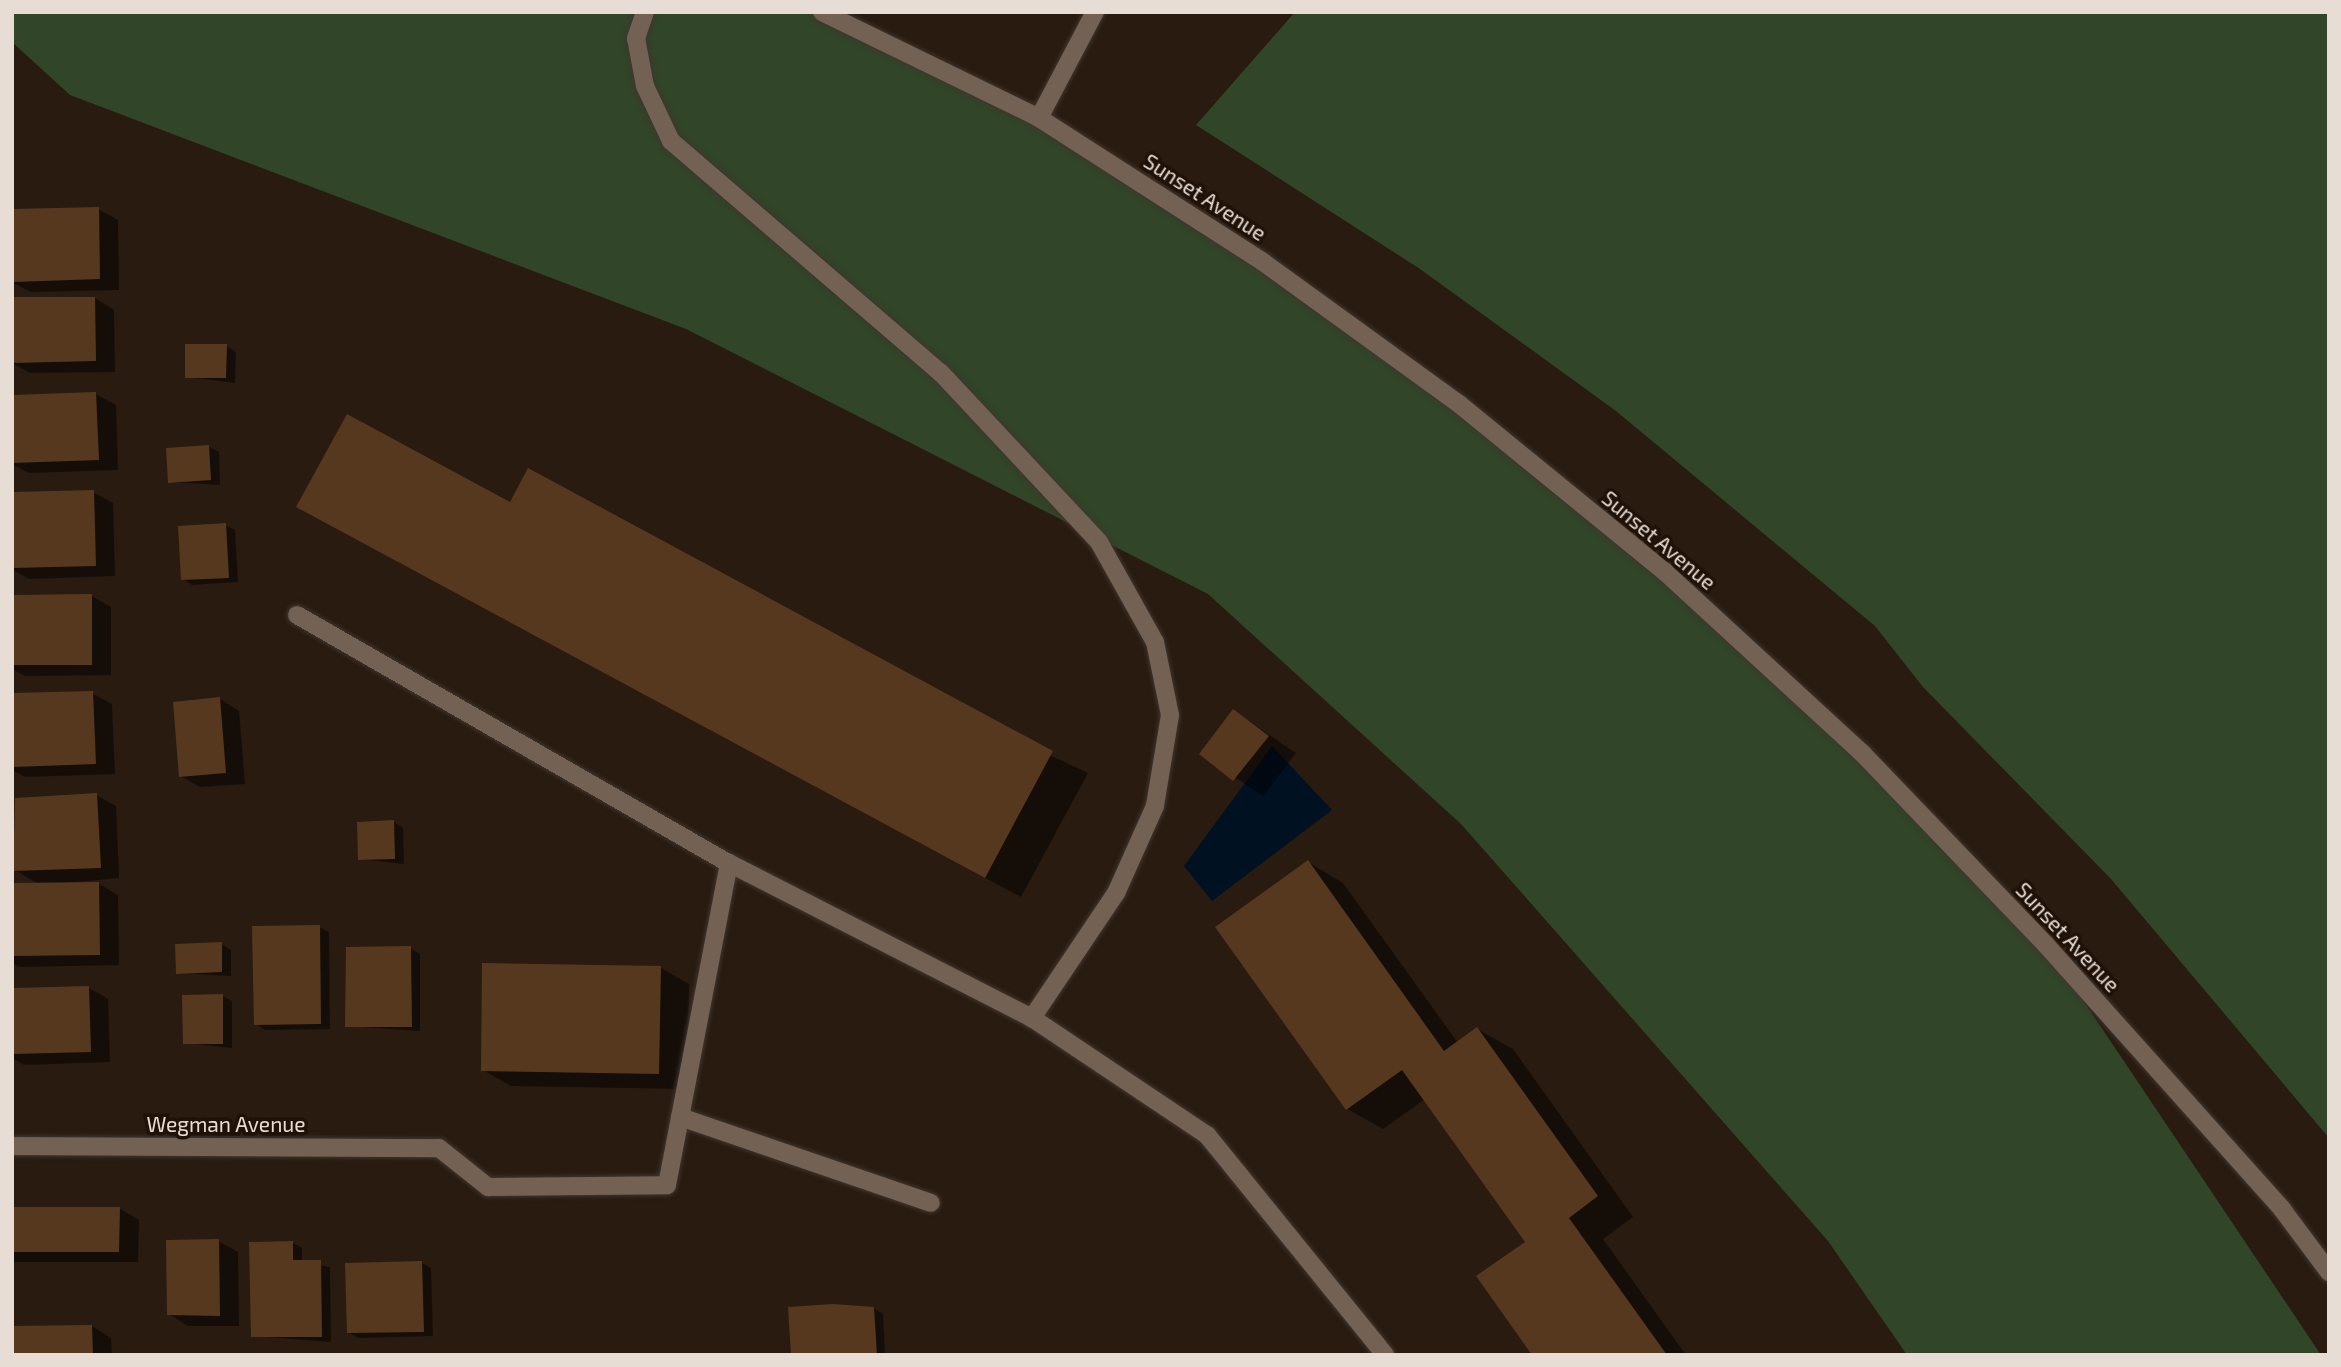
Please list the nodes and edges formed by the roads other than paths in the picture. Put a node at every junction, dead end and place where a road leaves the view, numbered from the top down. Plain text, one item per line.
1 (645, 12) edge
2 (822, 12) edge
3 (1095, 12) edge
4 (1039, 118) junction
5 (297, 615) dead end
6 (729, 863) junction
7 (1032, 1018) junction
8 (680, 1117) junction
9 (12, 1146) edge
10 (931, 1203) dead end
11 (2329, 1272) edge
12 (1385, 1355) edge

1 - 7 street
2 - 4 street, Sunset Avenue
3 - 4 street
4 - 11 street, Sunset Avenue
5 - 6 street
6 - 7 street
6 - 8 street
7 - 12 street
8 - 9 street, Wegman Avenue
8 - 10 street

